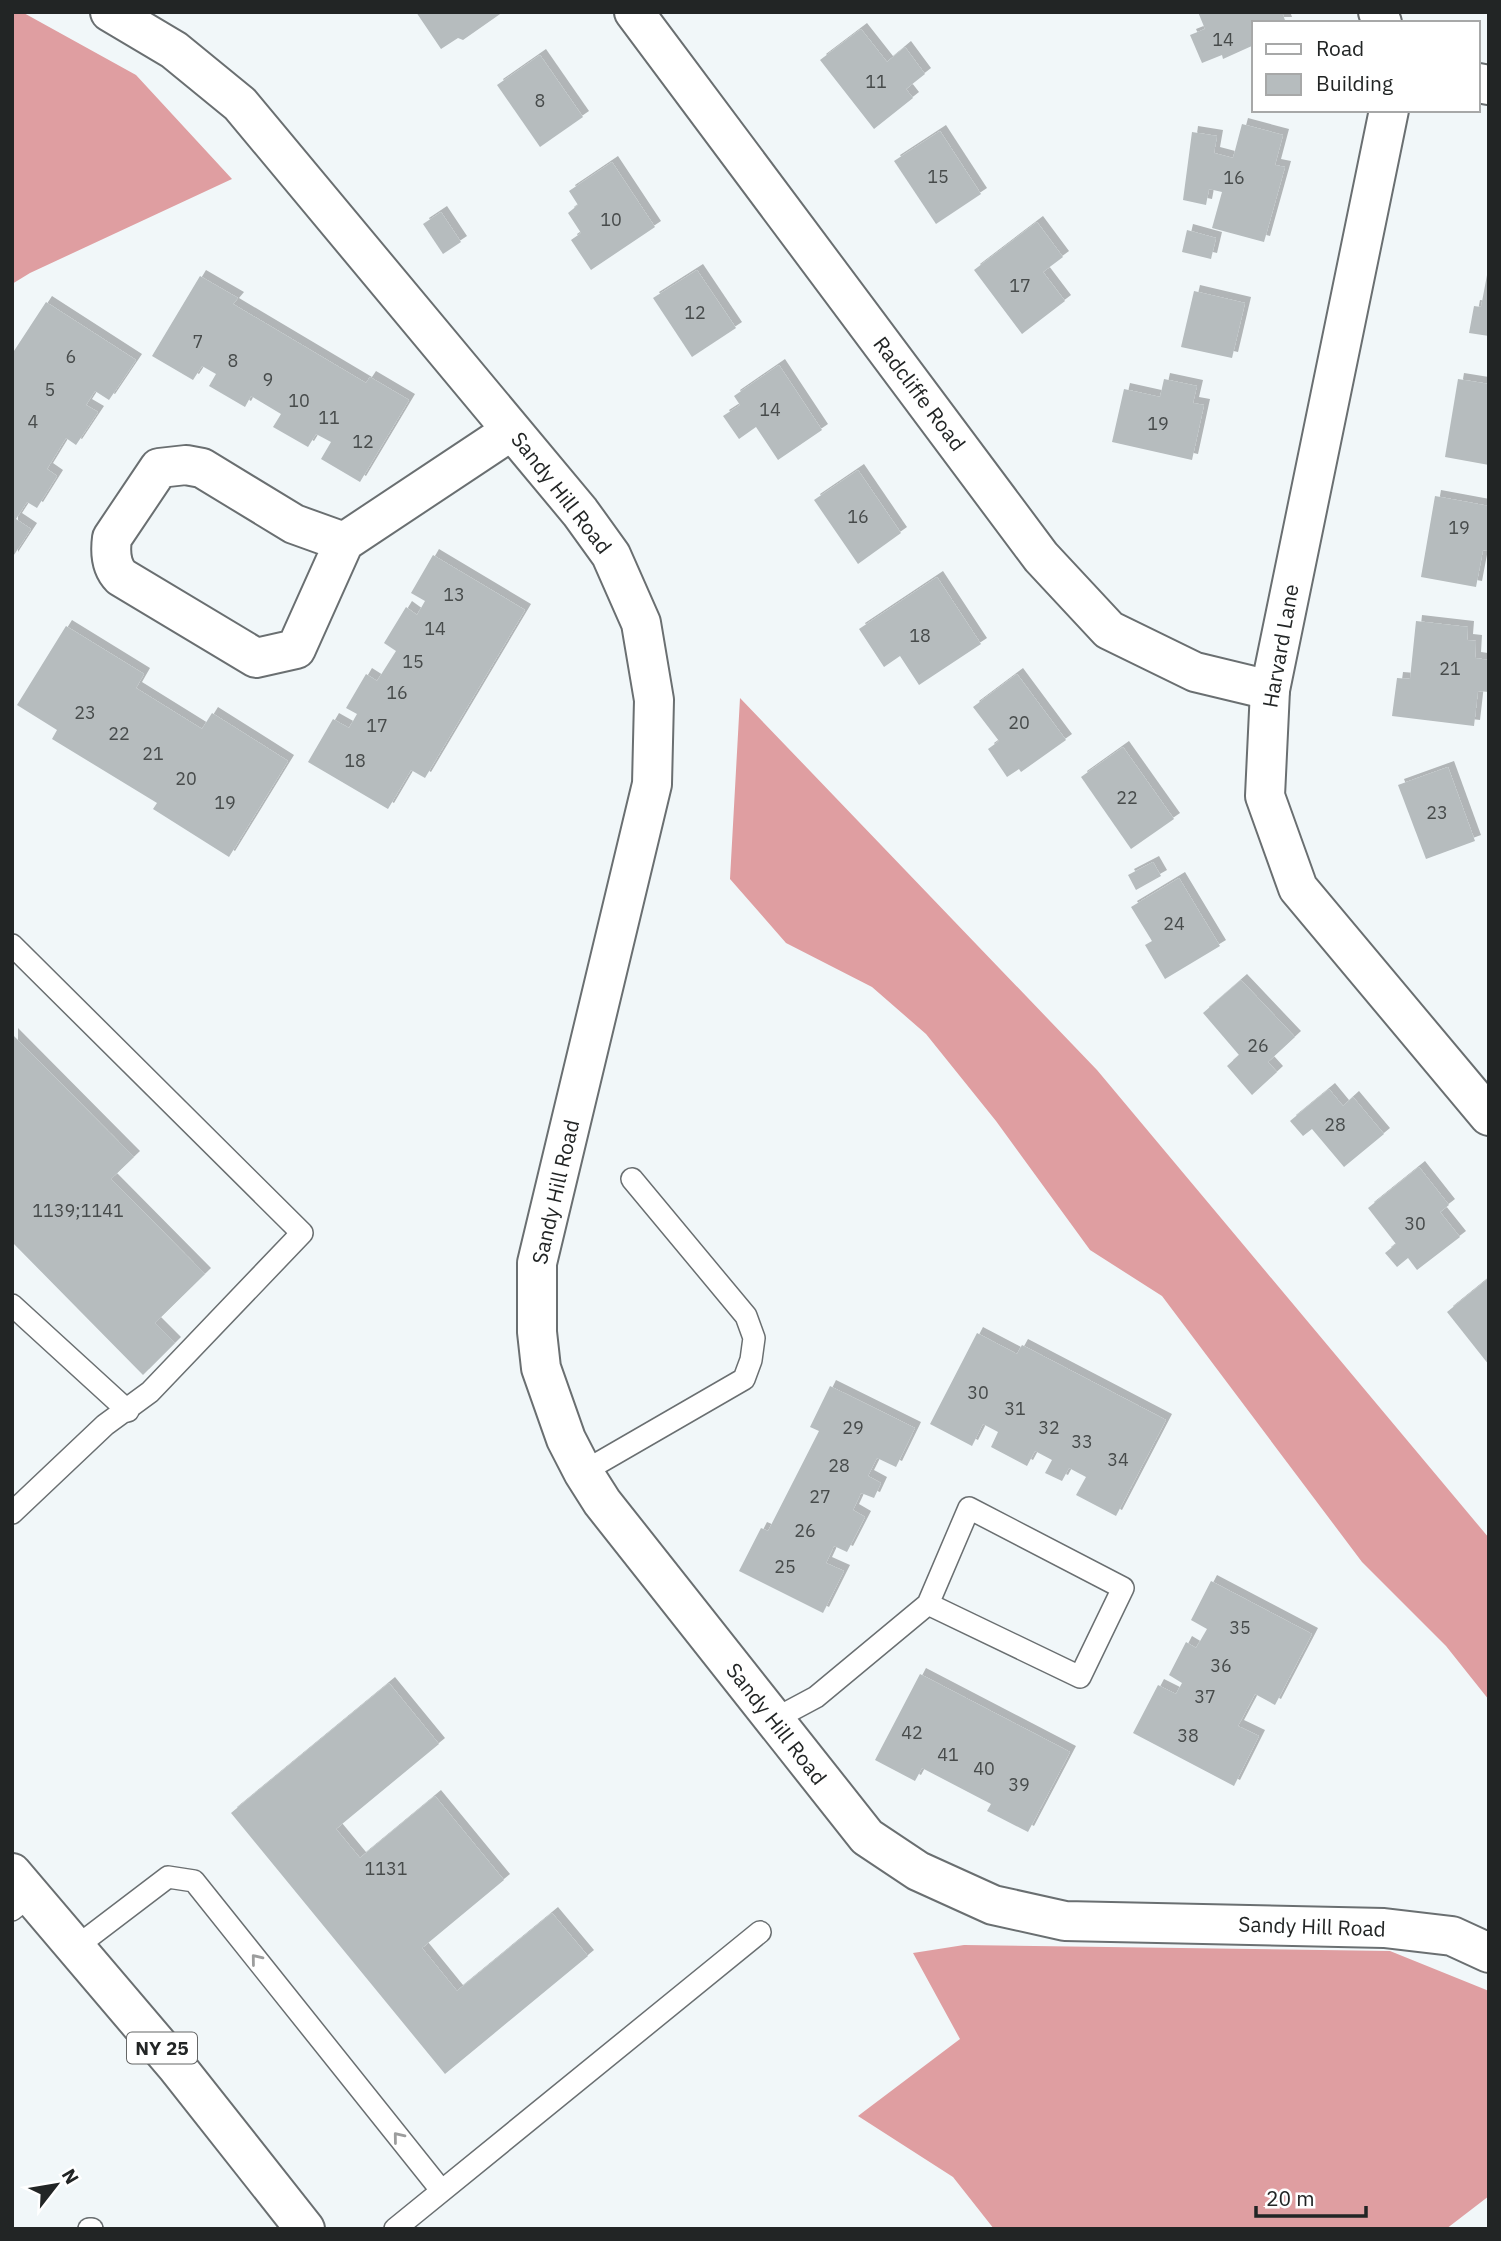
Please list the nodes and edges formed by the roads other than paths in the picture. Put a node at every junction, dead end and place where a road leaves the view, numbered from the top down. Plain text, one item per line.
1 (110, 12) edge
2 (634, 12) edge
3 (1389, 112) edge
4 (511, 431) junction
5 (344, 542) junction
6 (1270, 690) junction
7 (12, 945) edge
8 (1489, 1116) edge
9 (632, 1179) dead end
10 (12, 1305) edge
11 (128, 1411) junction
12 (583, 1472) junction
13 (12, 1513) edge
14 (928, 1604) junction
15 (773, 1720) junction
16 (19, 1893) edge
17 (760, 1932) dead end
18 (76, 1947) junction
19 (1489, 1953) edge
20 (441, 2190) junction
21 (305, 2229) edge
22 (395, 2229) edge

1 - 4 street, Sandy Hill Road
2 - 6 street, Radcliffe Road
3 - 6 street, Harvard Lane
4 - 5 street
4 - 12 street, Sandy Hill Road
5 - 5 street
6 - 8 street, Harvard Lane
7 - 11 lane
9 - 12 lane
10 - 11 lane
11 - 13 lane
12 - 15 street, Sandy Hill Road
14 - 14 lane
14 - 15 lane
15 - 19 street, Sandy Hill Road
16 - 18 street, NY 25
17 - 20 lane
20 -> 18 lane
18 - 21 street, NY 25
20 - 22 lane

